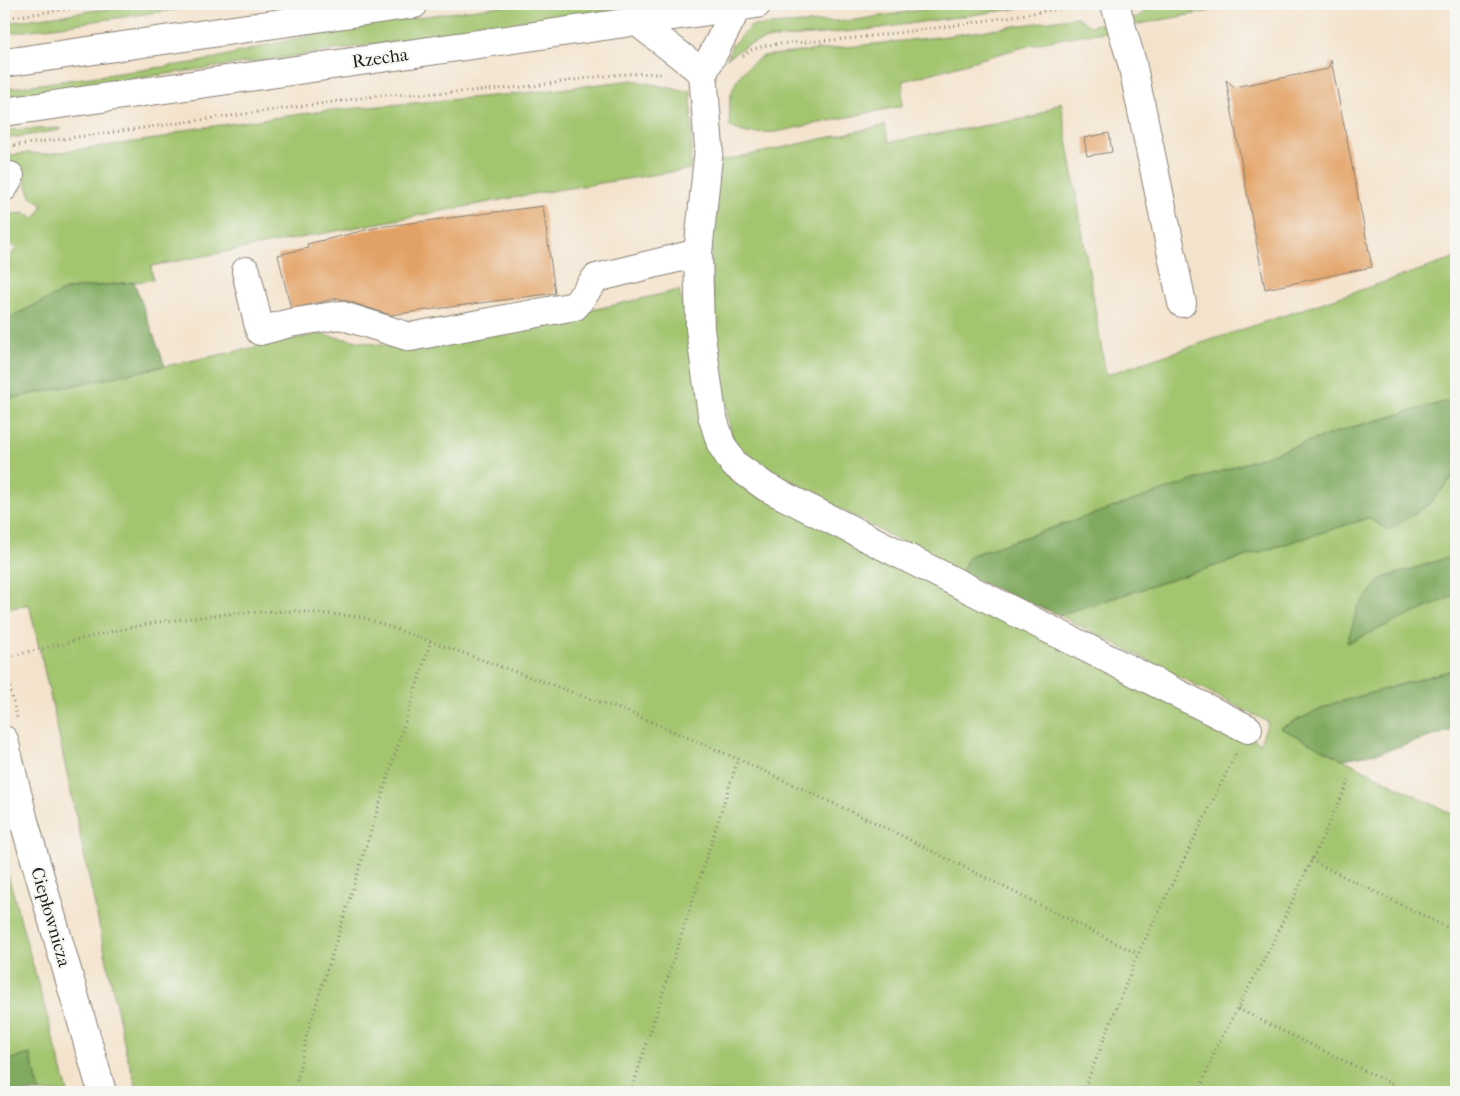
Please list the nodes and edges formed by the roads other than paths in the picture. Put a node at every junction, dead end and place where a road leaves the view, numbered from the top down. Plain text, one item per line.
1 (414, 4) edge
2 (1115, 4) edge
3 (748, 5) edge
4 (636, 21) junction
5 (4, 63) edge
6 (703, 74) junction
7 (4, 112) edge
8 (698, 253) junction
9 (246, 271) dead end
10 (1182, 303) dead end
11 (1248, 729) road end
12 (4, 740) edge
13 (102, 1092) edge

1 - 5 main road
2 - 10 main road
3 - 4 main road, Rzecha
3 - 6 main road
4 - 6 main road
4 - 7 main road, Rzecha
6 - 8 main road
8 - 9 main road
8 - 11 main road
12 - 13 main road, Ciepłownicza

